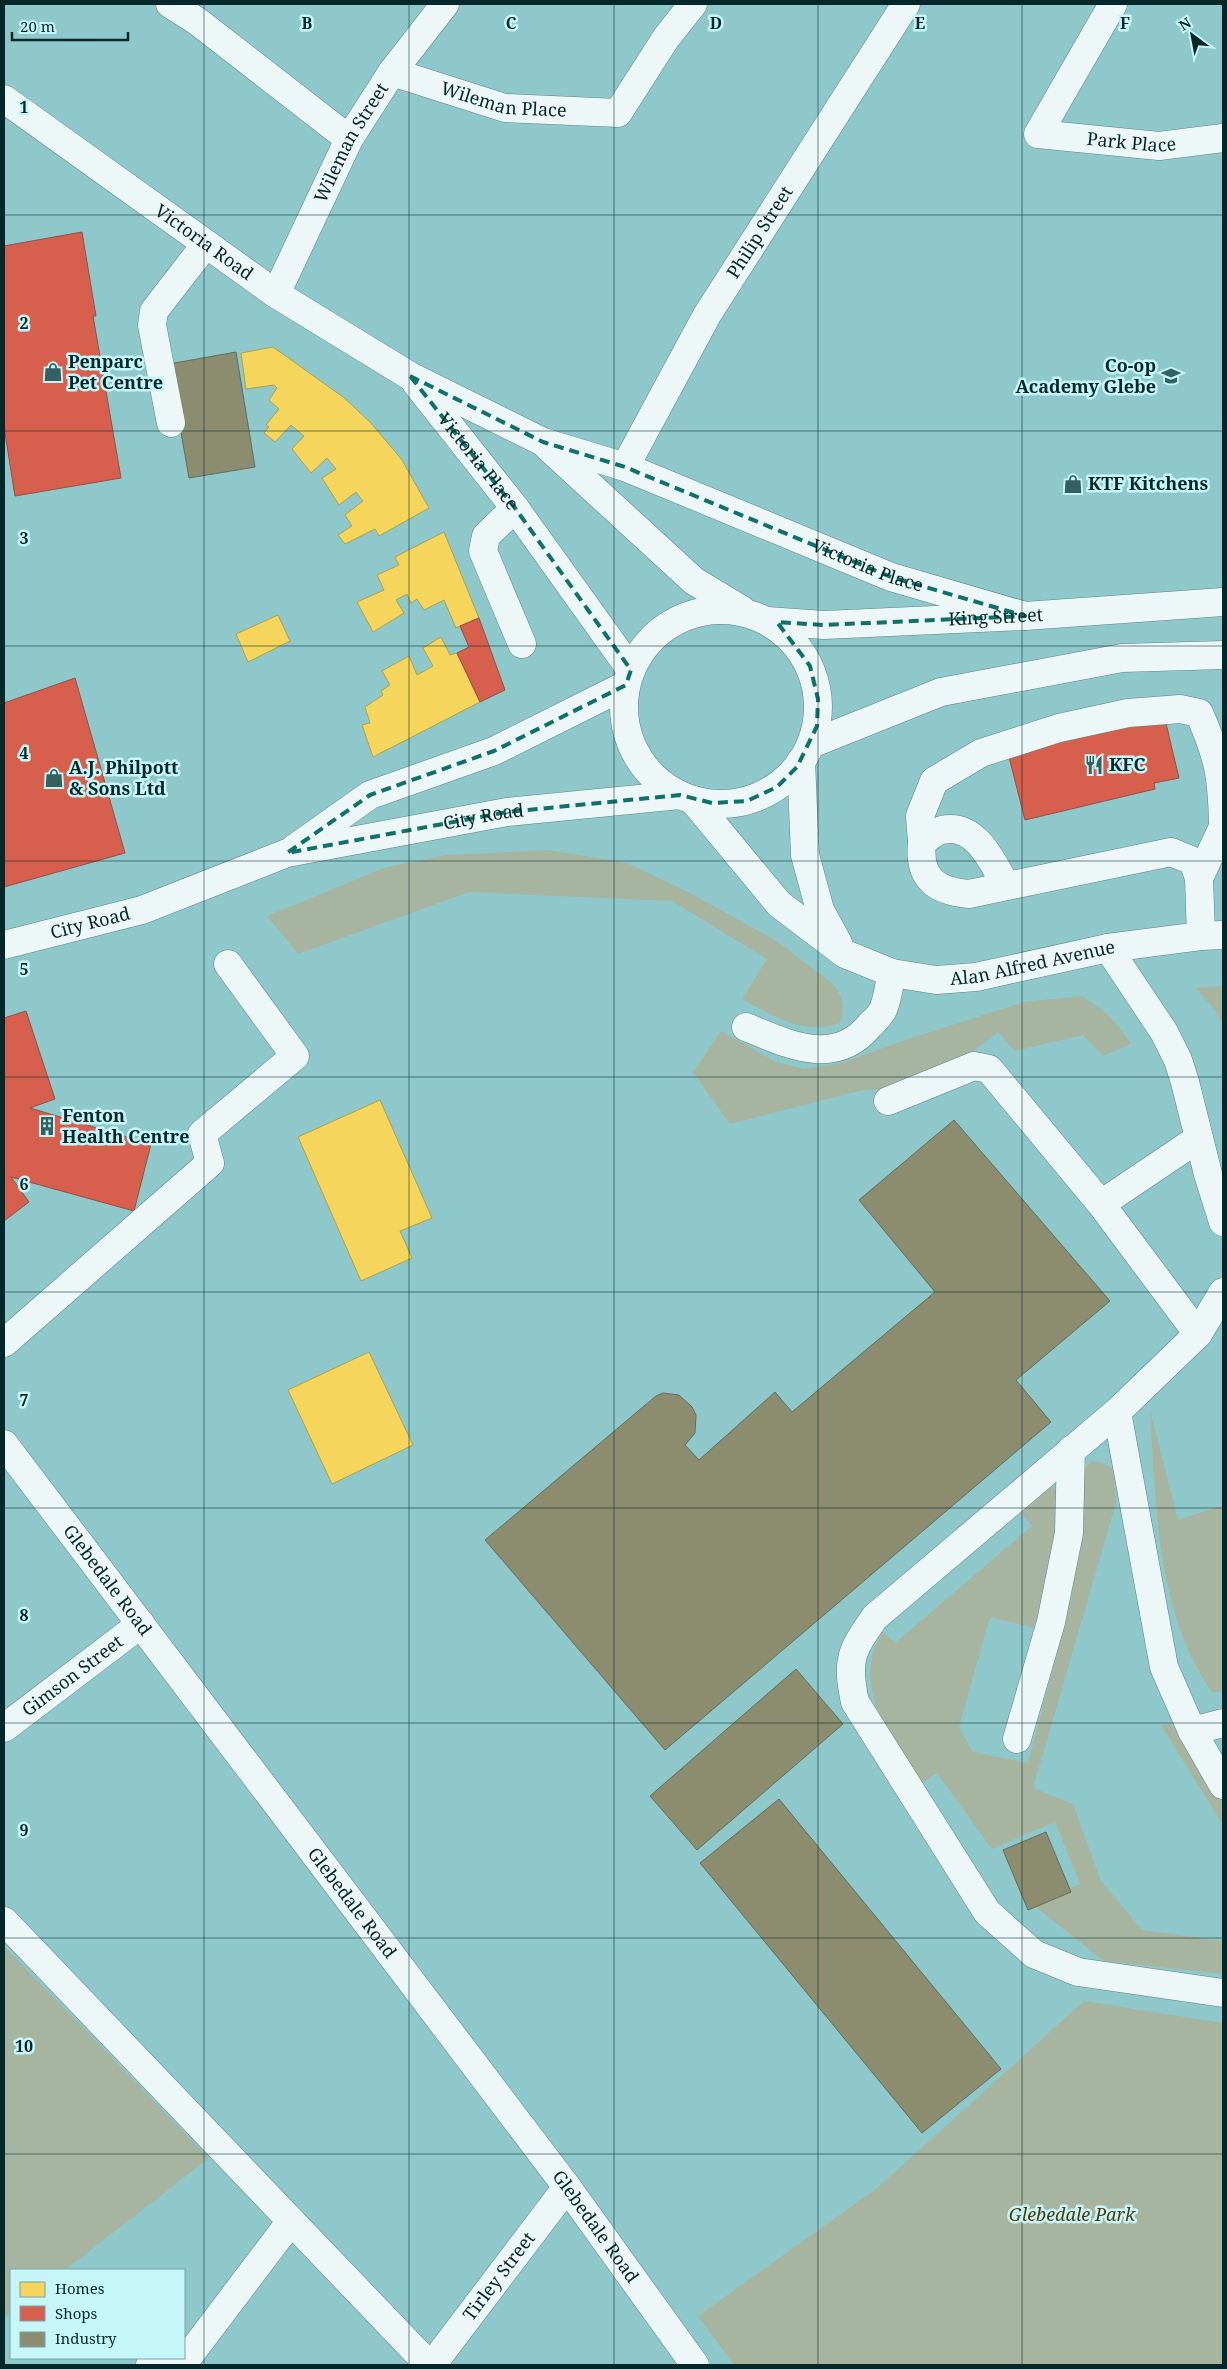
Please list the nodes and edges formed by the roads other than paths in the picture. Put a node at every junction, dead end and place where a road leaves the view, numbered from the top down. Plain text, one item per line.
1 (170, 4) edge
2 (446, 4) edge
3 (693, 4) edge
4 (906, 4) edge
5 (1113, 4) edge
6 (204, 12) edge
7 (392, 72) junction
8 (4, 99) edge
9 (1223, 138) edge
10 (350, 139) junction
11 (206, 244) junction
12 (276, 294) junction
13 (410, 376) junction
14 (171, 423) dead end
15 (543, 442) junction
16 (625, 467) junction
17 (515, 508) junction
18 (1223, 602) edge
19 (1026, 616) junction
20 (757, 617) junction
21 (522, 644) dead end
22 (1223, 655) edge
23 (628, 678) junction
24 (806, 752) junction
25 (687, 798) junction
26 (1223, 826) edge
27 (922, 842) junction
28 (287, 853) junction
29 (1199, 878) junction
30 (1006, 886) junction
31 (1212, 936) edge
32 (6, 945) edge
33 (1108, 948) junction
34 (845, 954) junction
35 (228, 964) dead end
36 (892, 973) junction
37 (746, 1027) dead end
38 (888, 1101) dead end
39 (1199, 1138) junction
40 (1101, 1204) junction
41 (1223, 1222) edge
42 (1223, 1292) edge
43 (1198, 1334) junction
44 (4, 1343) edge
45 (1117, 1412) junction
46 (4, 1444) edge
47 (1072, 1450) junction
48 (141, 1624) junction
49 (1223, 1723) edge
50 (4, 1728) edge
51 (1192, 1731) junction
52 (1017, 1739) dead end
53 (1223, 1784) edge
54 (4, 1921) edge
55 (1223, 1993) edge
56 (567, 2187) junction
57 (291, 2221) junction
58 (182, 2365) edge
59 (428, 2365) edge
60 (432, 2365) edge
61 (695, 2365) edge

1 - 6 main road
2 - 7 main road, Wileman Street
3 - 7 main road, Wileman Place
4 - 16 main road, Philip Street
5 - 9 main road, Park Place
6 - 10 main road
7 - 10 main road, Wileman Street
8 - 11 main road, Victoria Road
10 - 12 main road, Wileman Street
11 - 12 main road, Victoria Road
11 - 14 main road
12 - 13 main road, Victoria Road
13 - 15 main road, Victoria Place
13 - 17 main road, Victoria Place
15 - 16 main road, Victoria Place
15 - 20 main road, Victoria Place
16 - 19 main road, Victoria Place
17 - 21 main road
17 - 23 main road, Victoria Place
18 - 19 main road, King Street
19 - 20 main road, King Street
20 - 23 main road, King Street
20 - 24 main road, Victoria Place
22 - 24 main road
23 - 25 main road
23 - 28 main road, City Road
24 - 25 main road
24 - 34 main road
25 - 28 main road, City Road
25 - 34 main road, Alan Alfred Avenue
26 - 27 main road
26 - 29 main road
27 - 30 main road
27 - 30 main road
28 - 32 main road, City Road
29 - 30 main road
29 - 31 main road
31 - 33 main road, Alan Alfred Avenue
33 - 36 main road, Alan Alfred Avenue
33 - 39 main road
34 - 36 main road, Alan Alfred Avenue
35 - 44 main road
36 - 37 main road
38 - 40 main road
39 - 40 main road
39 - 41 main road
40 - 43 main road
42 - 43 main road
43 - 45 main road
45 - 47 main road
45 - 51 main road
46 - 48 main road, Glebedale Road
47 - 52 main road
47 - 55 main road
48 - 50 main road, Gimson Street
48 - 56 main road, Glebedale Road
49 - 51 main road
51 - 53 main road
54 - 57 main road
56 - 60 main road, Tirley Street
56 - 61 main road, Glebedale Road
57 - 58 main road
57 - 59 main road

